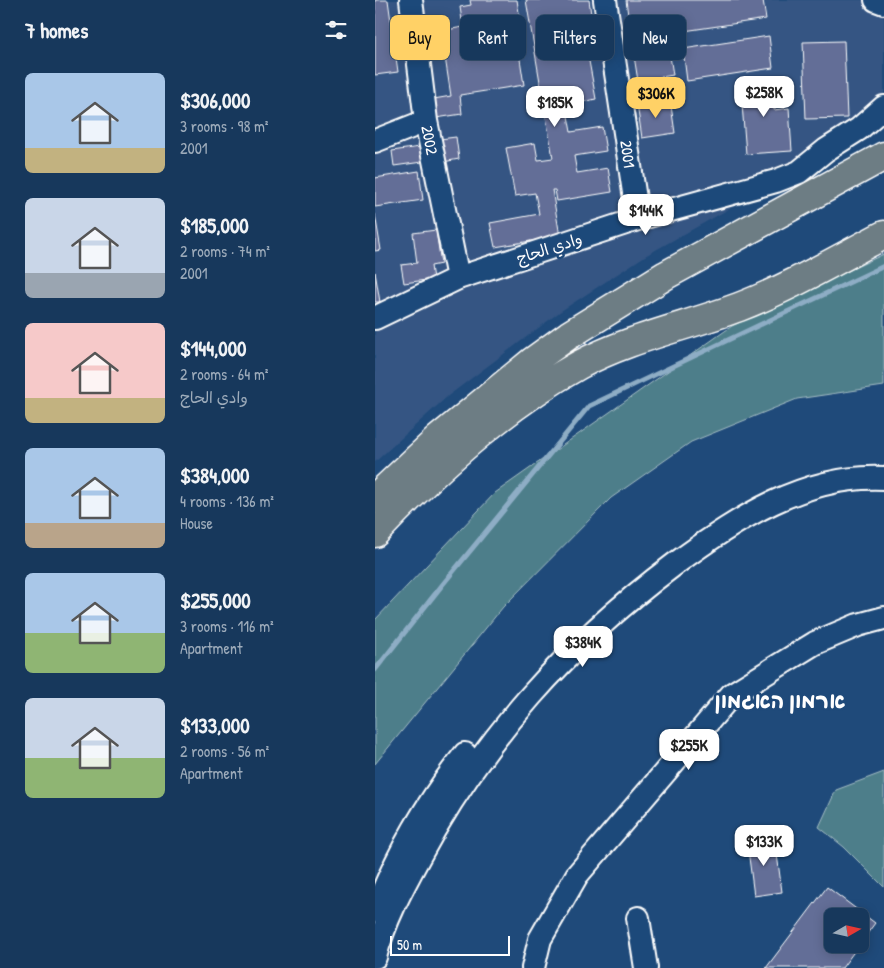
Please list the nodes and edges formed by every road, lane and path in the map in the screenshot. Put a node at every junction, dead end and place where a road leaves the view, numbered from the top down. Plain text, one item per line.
1 (411, 0) edge
2 (605, 0) edge
3 (876, 0) edge
4 (884, 3) edge
5 (884, 107) edge
6 (426, 121) junction
7 (375, 141) edge
8 (884, 156) edge
9 (637, 219) junction
10 (884, 235) edge
11 (458, 278) junction
12 (375, 318) edge
13 (884, 464) edge
14 (884, 478) edge
15 (375, 498) edge
16 (375, 532) edge
17 (884, 618) edge
18 (375, 910) edge
19 (638, 918) dead end
20 (375, 957) edge
21 (533, 968) edge
22 (646, 968) edge

1 - 6 street, 2002
2 - 9 street, 2001
3 - 4 street
5 - 9 street, وادي الحاج
6 - 7 street
6 - 11 street, 2002
8 - 15 highway
9 - 11 street, وادي الحاج
10 - 16 highway
11 - 12 street, وادي الحاج
13 - 18 street
14 - 20 street
17 - 21 street
19 - 22 street

